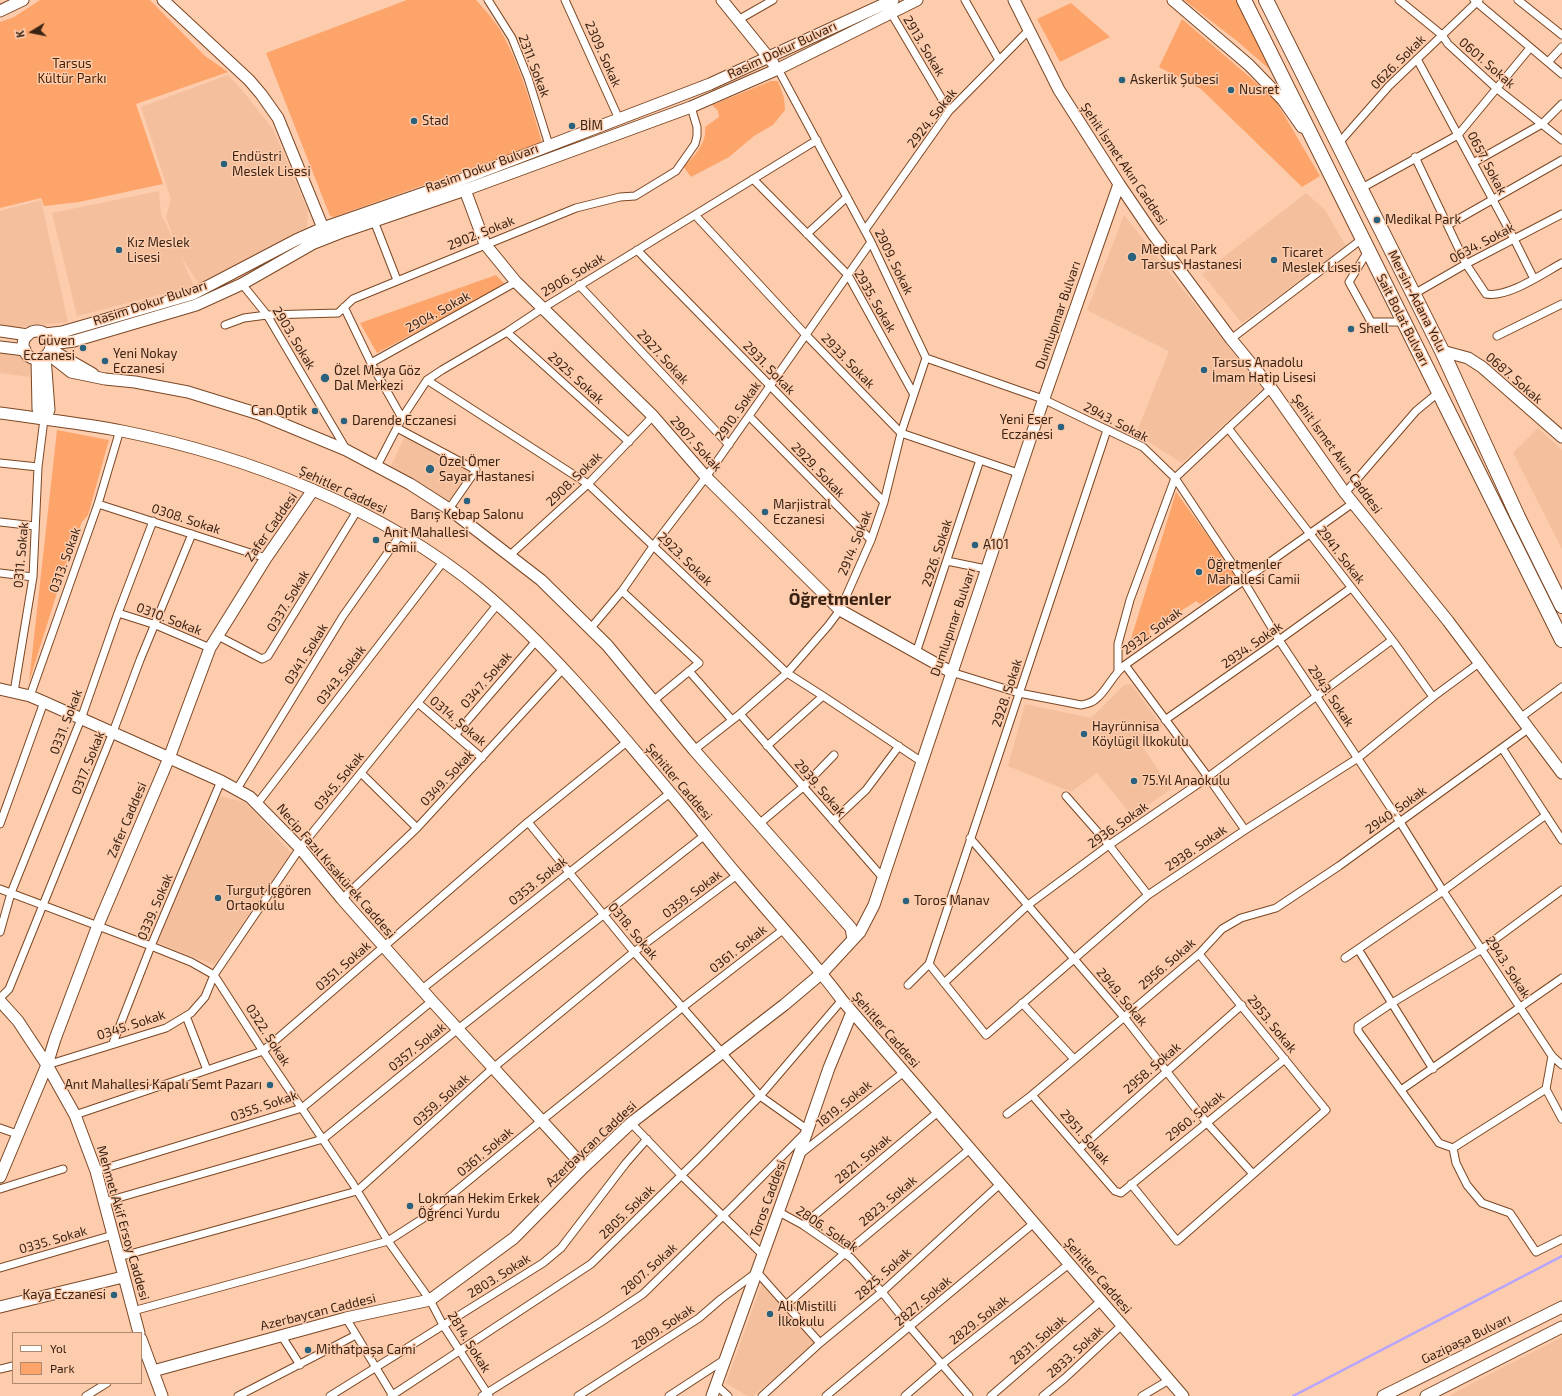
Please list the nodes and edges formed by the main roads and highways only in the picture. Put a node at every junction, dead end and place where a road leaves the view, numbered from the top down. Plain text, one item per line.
1 (1244, 0) edge
2 (1266, 0) edge
3 (1562, 606) edge
4 (1562, 640) edge

1 - 4 highway, Sait Bolat Bulvarı
2 - 3 highway, Mersin-Adana Yolu

